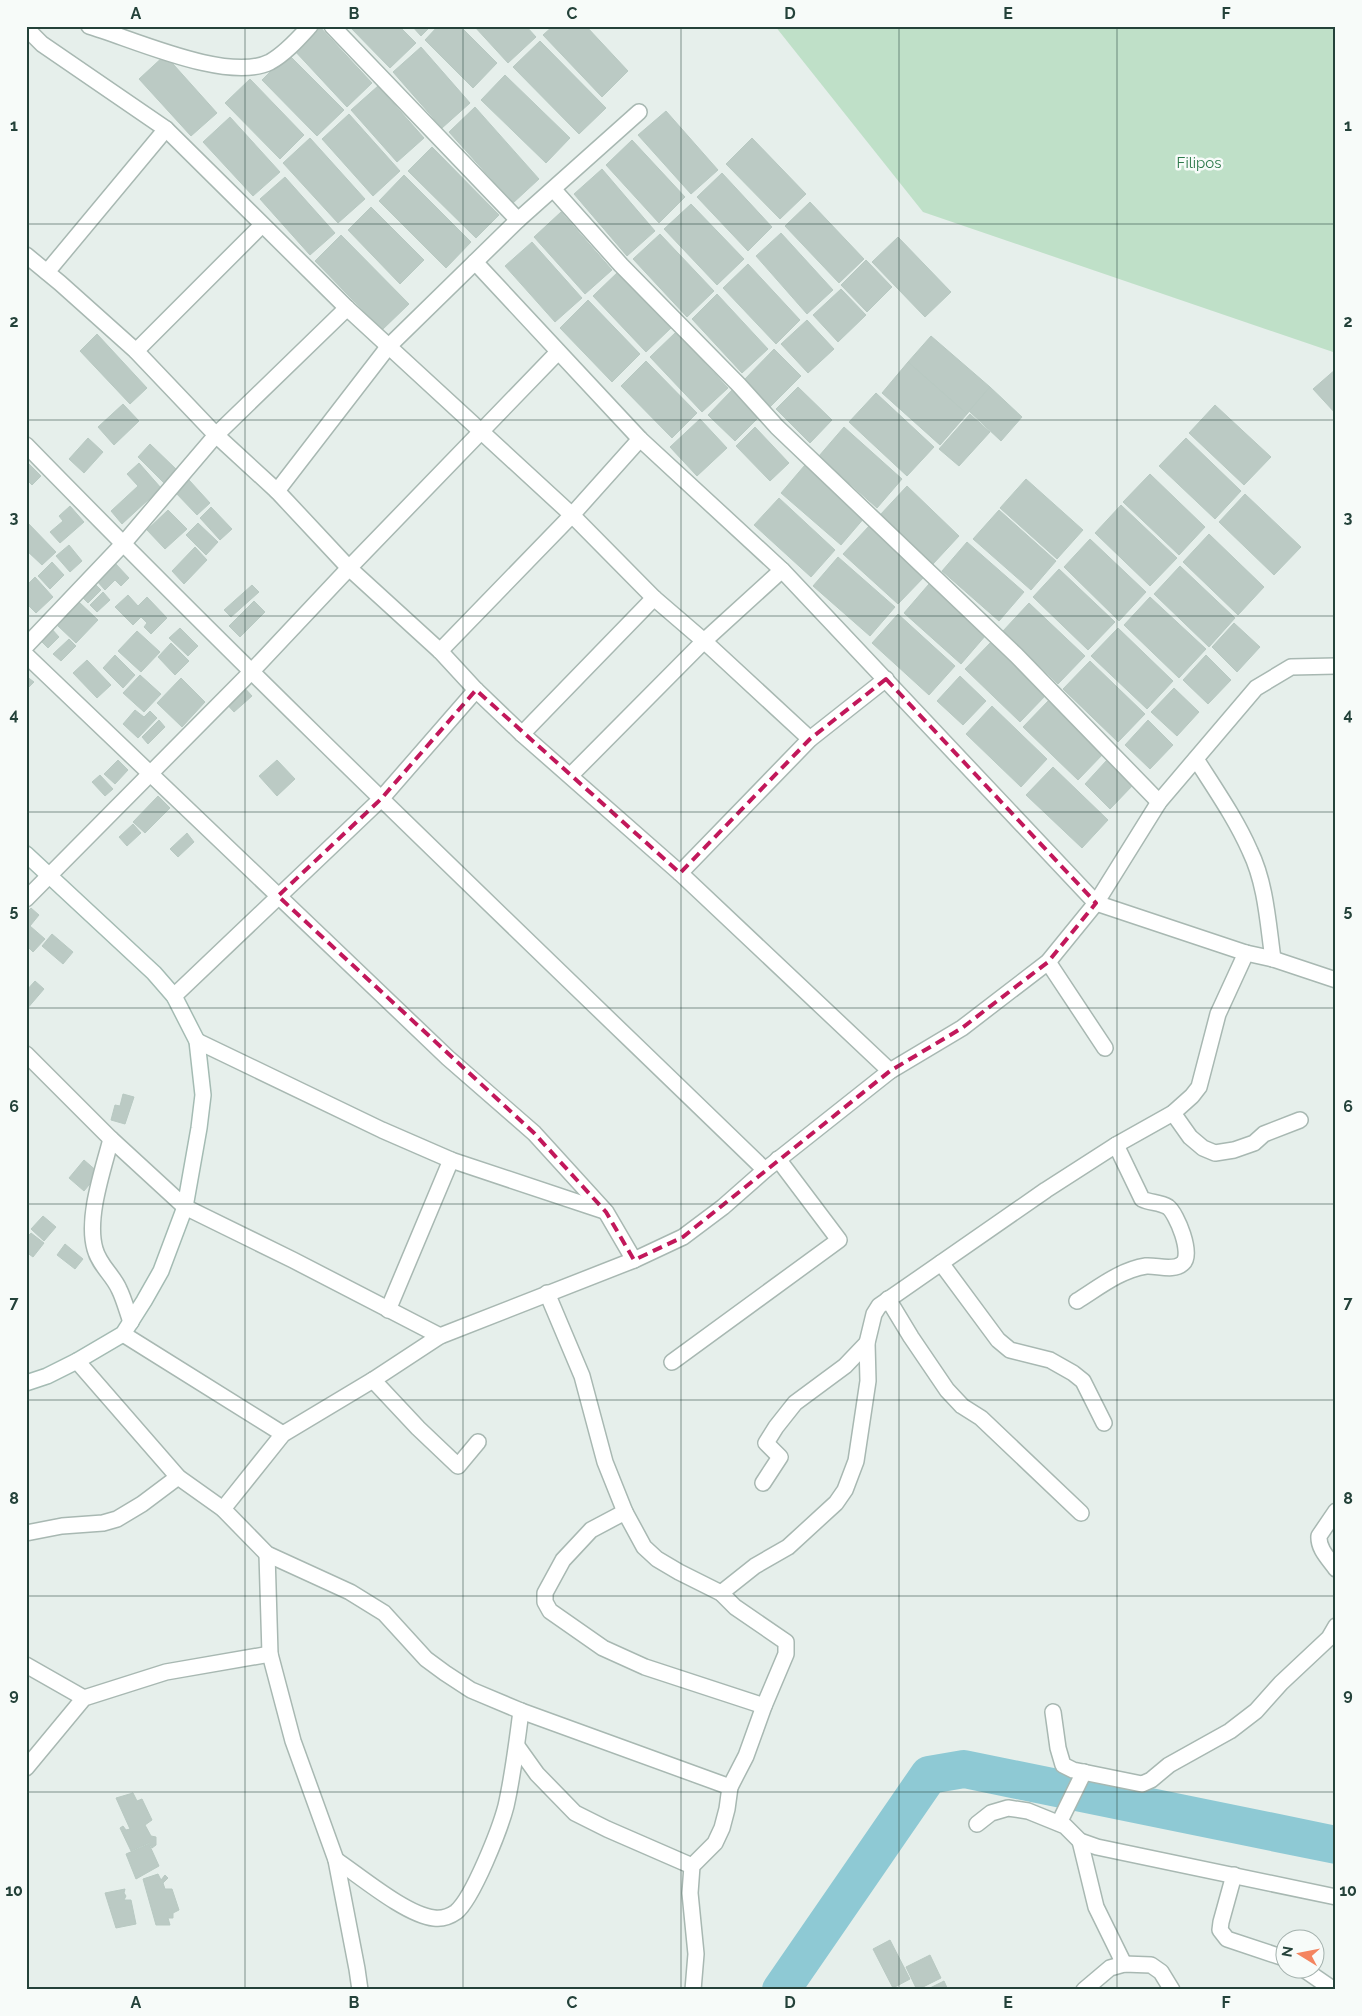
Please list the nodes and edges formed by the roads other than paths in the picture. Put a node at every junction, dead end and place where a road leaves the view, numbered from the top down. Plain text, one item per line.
1 (89, 26) edge
2 (310, 26) edge
3 (332, 26) edge
4 (26, 28) edge
5 (639, 112) dead end
6 (166, 128) junction
7 (554, 190) junction
8 (518, 220) junction
9 (262, 226) junction
10 (26, 255) edge
11 (475, 262) junction
12 (47, 272) junction
13 (346, 308) junction
14 (388, 347) junction
15 (136, 351) junction
16 (558, 352) junction
17 (481, 430) junction
18 (216, 435) junction
19 (640, 439) junction
20 (26, 445) edge
21 (277, 491) junction
22 (572, 515) junction
23 (123, 544) junction
24 (349, 568) junction
25 (782, 570) junction
26 (654, 598) junction
27 (704, 642) junction
28 (26, 646) edge
29 (440, 651) junction
30 (26, 655) edge
31 (1336, 666) edge
32 (252, 671) junction
33 (886, 679) junction
34 (476, 690) junction
35 (522, 734) junction
36 (810, 739) junction
37 (1196, 759) junction
38 (150, 772) junction
39 (571, 776) junction
40 (381, 800) junction
41 (1159, 802) junction
42 (26, 854) edge
43 (680, 873) junction
44 (49, 875) junction
45 (278, 896) junction
46 (26, 899) edge
47 (1096, 903) junction
48 (1246, 953) junction
49 (1273, 959) junction
50 (1048, 962) junction
51 (1336, 980) edge
52 (174, 996) junction
53 (197, 1042) junction
54 (1105, 1048) dead end
55 (26, 1054) edge
56 (890, 1071) junction
57 (1173, 1113) junction
58 (1300, 1120) dead end
59 (111, 1139) junction
60 (1116, 1145) junction
61 (451, 1160) junction
62 (778, 1160) junction
63 (765, 1170) junction
64 (185, 1208) junction
65 (606, 1212) junction
66 (634, 1260) junction
67 (941, 1263) junction
68 (547, 1293) junction
69 (888, 1299) junction
70 (1078, 1301) dead end
71 (388, 1310) junction
72 (127, 1328) junction
73 (440, 1336) junction
74 (867, 1342) junction
75 (77, 1361) junction
76 (672, 1362) dead end
77 (373, 1380) junction
78 (26, 1383) edge
79 (1104, 1423) dead end
80 (283, 1434) junction
81 (478, 1442) dead end
82 (178, 1477) junction
83 (763, 1483) dead end
84 (223, 1510) junction
85 (1336, 1511) edge
86 (625, 1512) junction
87 (1081, 1513) dead end
88 (26, 1534) edge
89 (267, 1554) junction
90 (1336, 1569) edge
91 (720, 1593) junction
92 (1336, 1626) edge
93 (270, 1654) junction
94 (26, 1665) edge
95 (84, 1698) junction
96 (764, 1706) junction
97 (521, 1712) junction
98 (1053, 1712) dead end
99 (517, 1746) junction
100 (26, 1768) edge
101 (1084, 1774) junction
102 (730, 1787) junction
103 (1059, 1822) junction
104 (978, 1824) dead end
105 (1080, 1841) junction
106 (336, 1860) junction
107 (692, 1866) junction
108 (1234, 1875) junction
109 (1336, 1897) edge
110 (1274, 1955) edge
111 (1124, 1964) junction
112 (1317, 1978) edge
113 (360, 1990) edge
114 (693, 1990) edge
115 (1084, 1990) edge
116 (1172, 1990) edge
117 (1334, 1990) edge

1 - 2 street
3 - 8 street
4 - 6 street
5 - 7 street
6 - 9 street
6 - 12 street
7 - 8 street
7 - 41 street
8 - 11 street
9 - 13 street
9 - 15 street
10 - 12 street
11 - 14 street
11 - 16 street
12 - 15 street
13 - 14 street
13 - 18 street
14 - 17 street
14 - 21 street
15 - 18 street
16 - 17 street
16 - 19 street
17 - 22 street
17 - 24 street
18 - 21 street
18 - 23 street
19 - 22 street
19 - 25 street
20 - 23 street
21 - 24 street
22 - 26 street
22 - 29 street
23 - 28 street
23 - 32 street
24 - 29 street
24 - 32 street
25 - 27 street
25 - 33 street
26 - 27 street
26 - 35 street
27 - 36 street
27 - 39 street
29 - 34 street
30 - 38 street
31 - 37 street
32 - 38 street
32 - 40 street
33 - 36 street
33 - 47 street
34 - 35 street
34 - 40 street
35 - 39 street
36 - 43 street
37 - 41 street
37 - 49 street
38 - 44 street
38 - 45 street
39 - 43 street
40 - 45 street
40 - 63 street
41 - 47 street
42 - 44 street
43 - 56 street
44 - 46 street
44 - 52 street
45 - 52 street
45 - 65 street
47 - 48 street
47 - 50 street
48 - 49 street
48 - 57 street
49 - 51 street
50 - 54 street
50 - 56 street
52 - 53 street
53 - 61 street
53 - 64 street
55 - 59 street
56 - 62 street
57 - 58 street
57 - 60 street
59 - 64 street
59 - 72 street
60 - 67 street
60 - 70 street
61 - 65 street
61 - 71 street
62 - 63 street
62 - 76 street
63 - 66 street
64 - 71 street
64 - 72 street
65 - 66 street
66 - 68 street
67 - 69 street
67 - 79 street
68 - 73 street
68 - 86 street
69 - 74 street
69 - 87 street
71 - 73 street
72 - 75 street
72 - 80 street
73 - 77 street
74 - 83 street
74 - 91 street
75 - 78 street
75 - 82 street
77 - 80 street
77 - 81 street
80 - 84 street
82 - 84 street
82 - 88 street
84 - 89 street
85 - 90 street
86 - 91 street
86 - 96 street
89 - 93 street
89 - 97 street
91 - 96 street
92 - 101 street
93 - 95 street
93 - 106 street
94 - 95 street
95 - 100 street
96 - 102 street
97 - 99 street
97 - 102 street
98 - 101 street
99 - 106 street
99 - 107 street
101 - 103 street
102 - 107 street
103 - 104 street
103 - 105 street
105 - 108 street
105 - 111 street
106 - 113 street
107 - 114 street
108 - 109 street
108 - 110 street
111 - 115 street
111 - 116 street
112 - 117 street

